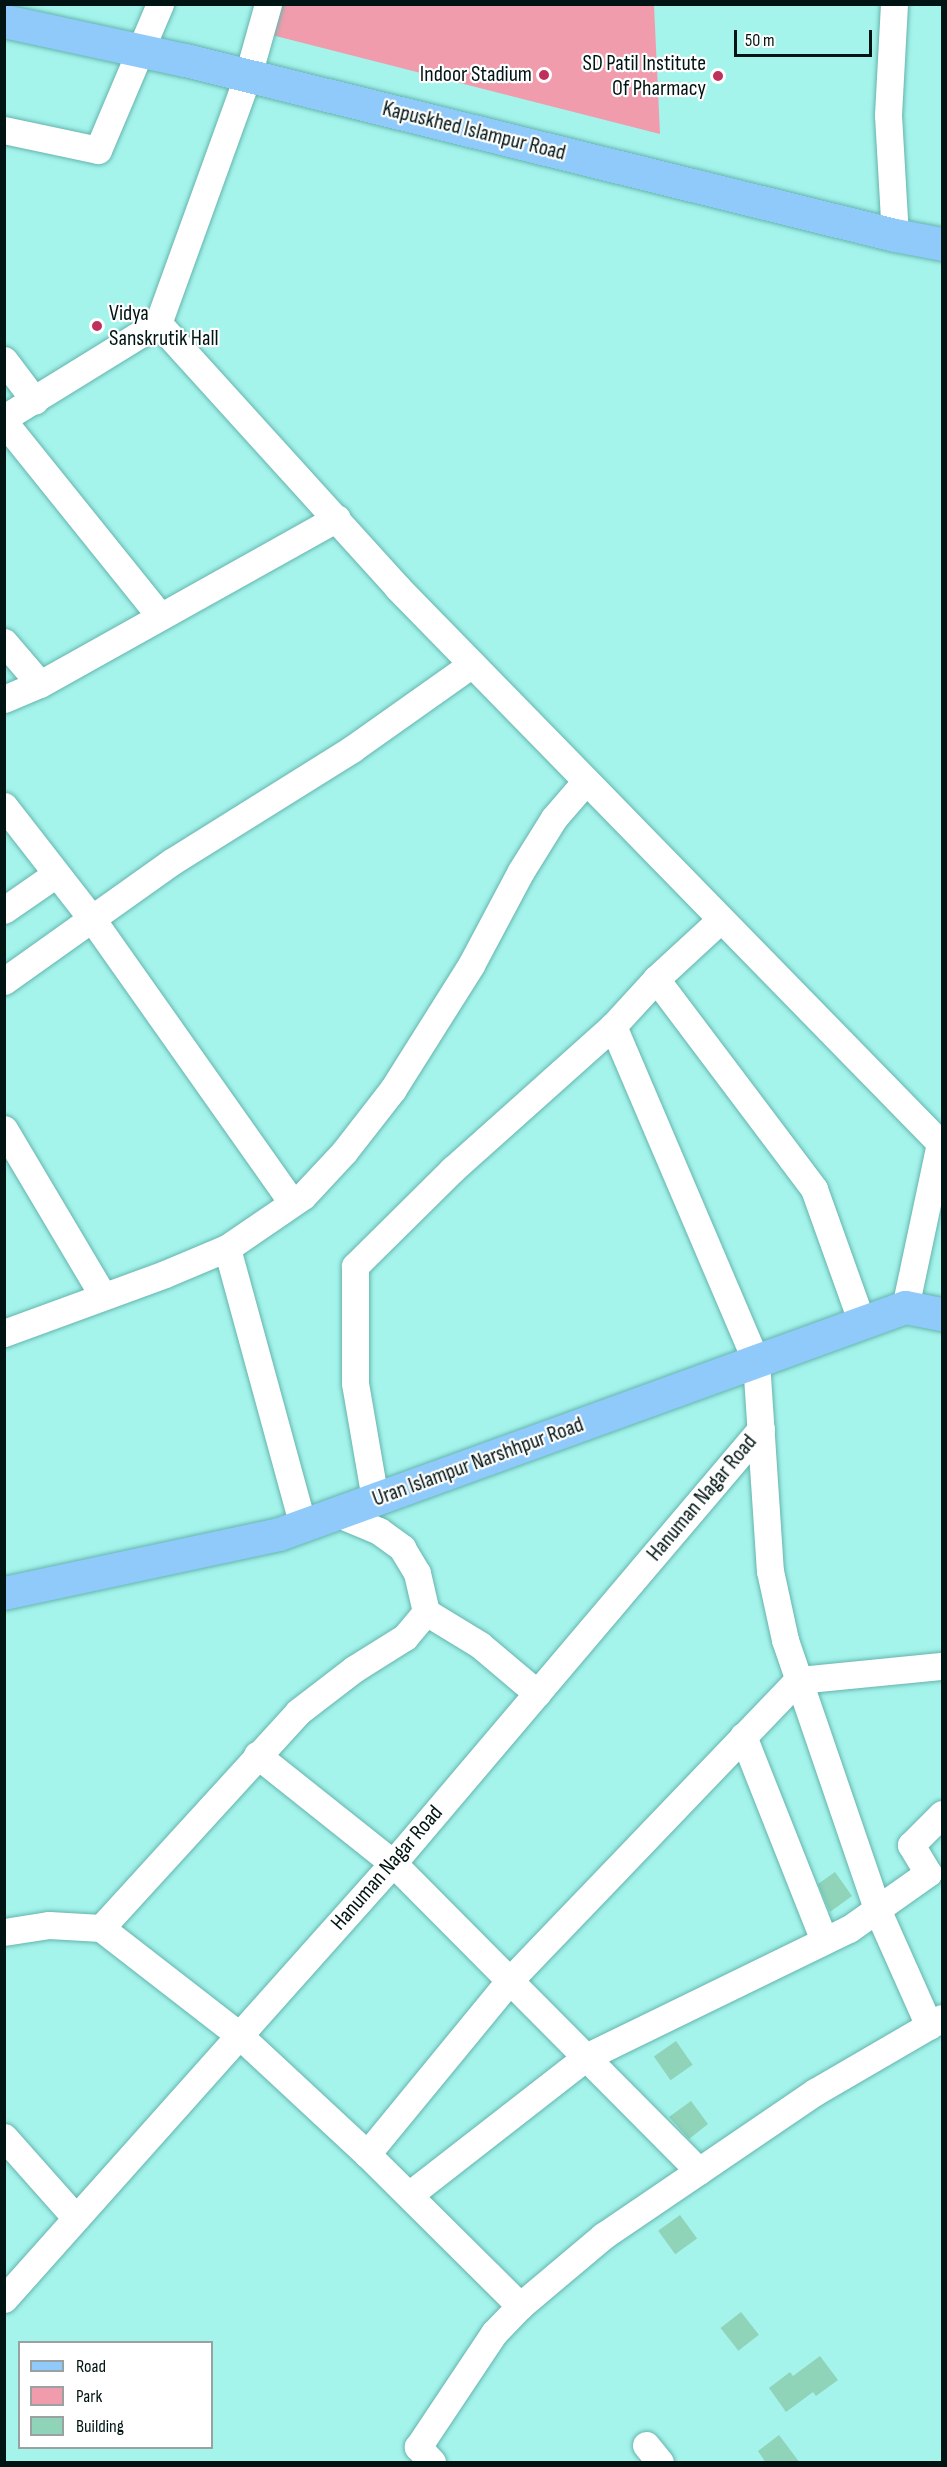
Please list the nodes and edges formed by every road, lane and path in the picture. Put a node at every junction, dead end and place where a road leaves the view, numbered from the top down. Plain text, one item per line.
1 (160, 4) edge
2 (268, 4) edge
3 (894, 4) edge
4 (4, 21) edge
5 (140, 50) junction
6 (248, 75) junction
7 (4, 130) edge
8 (895, 235) junction
9 (942, 244) edge
10 (158, 322) junction
11 (4, 360) edge
12 (35, 401) junction
13 (4, 420) edge
14 (337, 518) junction
15 (159, 615) junction
16 (4, 642) edge
17 (472, 664) junction
18 (40, 684) junction
19 (4, 699) edge
20 (586, 781) junction
21 (4, 806) edge
22 (56, 874) junction
23 (4, 910) edge
24 (92, 919) junction
25 (721, 919) junction
26 (656, 979) junction
27 (4, 981) edge
28 (613, 1026) junction
29 (4, 1129) edge
30 (292, 1203) junction
31 (227, 1248) junction
32 (103, 1296) junction
33 (905, 1307) junction
34 (942, 1314) edge
35 (862, 1323) junction
36 (4, 1333) edge
37 (756, 1361) junction
38 (761, 1429) junction
39 (375, 1499) junction
40 (336, 1513) junction
41 (303, 1526) junction
42 (4, 1593) edge
43 (426, 1612) junction
44 (942, 1666) edge
45 (798, 1680) junction
46 (537, 1693) junction
47 (743, 1736) junction
48 (257, 1755) junction
49 (942, 1814) edge
50 (393, 1863) junction
51 (877, 1909) junction
52 (101, 1928) junction
53 (4, 1932) edge
54 (824, 1941) junction
55 (510, 1980) junction
56 (936, 2022) edge
57 (239, 2035) junction
58 (586, 2057) junction
59 (4, 2137) edge
60 (367, 2154) junction
61 (699, 2171) junction
62 (409, 2195) junction
63 (76, 2218) junction
64 (4, 2299) edge
65 (520, 2306) junction
66 (432, 2463) edge

1 - 5 street
2 - 6 street
3 - 8 street
4 - 5 main road, Kapuskhed Islampur Road
5 - 6 main road, Kapuskhed Islampur Road
5 - 7 street
6 - 8 main road, Kapuskhed Islampur Road
6 - 10 street
8 - 9 main road, Kapuskhed Islampur Road
10 - 12 street
10 - 14 street
11 - 12 street
12 - 13 street
13 - 15 street
14 - 15 street
14 - 17 street
15 - 18 street
16 - 18 street
17 - 20 street
17 - 24 street
18 - 19 street
20 - 25 street
20 - 30 street
21 - 22 street
22 - 23 street
22 - 24 street
24 - 27 street
24 - 30 street
25 - 26 street
25 - 33 street
26 - 28 street
26 - 35 street
28 - 37 street
28 - 39 street
29 - 32 street
30 - 31 street
31 - 32 street
31 - 41 street
32 - 36 street
33 - 34 main road
33 - 35 main road, Uran Islampur Narshhpur Road
35 - 37 main road, Uran Islampur Narshhpur Road
37 - 38 street
37 - 39 main road, Uran Islampur Narshhpur Road
38 - 45 street
38 - 46 street, Hanuman Nagar Road
39 - 40 main road, Uran Islampur Narshhpur Road
40 - 41 main road, Uran Islampur Narshhpur Road
40 - 43 street
41 - 42 main road, Uran Islampur Narshhpur Road
43 - 46 street
43 - 48 street
44 - 45 street
45 - 47 street
45 - 51 street
46 - 50 street, Hanuman Nagar Road
47 - 54 street
47 - 55 street
48 - 50 street
48 - 52 street
49 - 51 street
50 - 55 street
50 - 57 street, Hanuman Nagar Road
51 - 54 street
51 - 56 street
52 - 53 street
52 - 57 street
54 - 58 street
55 - 58 street
55 - 60 street
56 - 61 street
57 - 60 street
57 - 63 street, Hanuman Nagar Road
58 - 61 street
58 - 62 street
59 - 63 street
60 - 62 street
61 - 65 street
62 - 65 street
63 - 64 street, Hanuman Nagar Road
65 - 66 street

